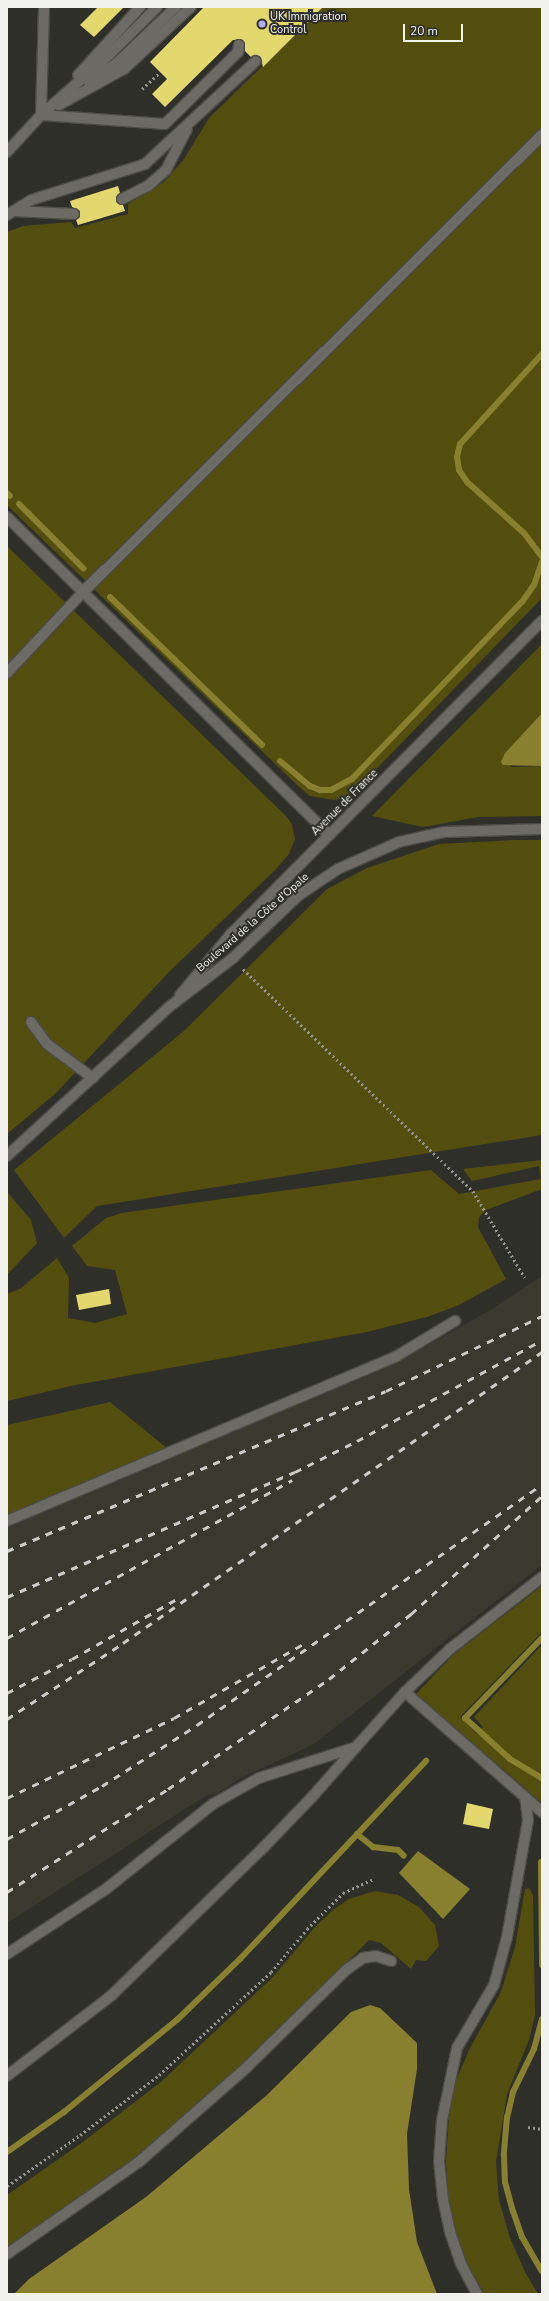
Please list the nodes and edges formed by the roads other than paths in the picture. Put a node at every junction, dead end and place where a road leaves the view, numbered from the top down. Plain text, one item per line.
1 (44, 7) edge
2 (140, 7) edge
3 (157, 7) edge
4 (176, 7) edge
5 (191, 7) edge
6 (239, 45) dead end
7 (256, 61) dead end
8 (41, 115) junction
9 (189, 124) junction
10 (542, 135) edge
11 (7, 152) edge
12 (122, 199) dead end
13 (10, 213) edge
14 (74, 214) dead end
15 (7, 517) edge
16 (83, 592) junction
17 (542, 621) edge
18 (7, 673) edge
19 (542, 829) edge
20 (330, 835) junction
21 (170, 1007) junction
22 (31, 1022) dead end
23 (93, 1078) junction
24 (7, 1156) edge
25 (455, 1320) dead end
26 (7, 1521) edge
27 (542, 1577) edge
28 (405, 1692) junction
29 (356, 1747) junction
30 (525, 1798) junction
31 (542, 1812) edge
32 (7, 1954) edge
33 (391, 1961) dead end
34 (7, 2076) edge
35 (7, 2254) edge
36 (477, 2294) edge

1 - 8 lane
2 - 8 lane
3 - 8 lane
4 - 8 lane
5 - 8 lane
6 - 8 lane
7 - 9 lane
8 - 11 lane
9 - 12 lane
9 - 13 lane
10 - 16 lane
13 - 14 lane
15 - 16 lane
16 - 18 lane
16 - 20 lane
17 - 20 lane, Avenue de France
19 - 21 lane, Boulevard de la Côte d'Opale
20 - 21 lane, Avenue de France
21 - 23 lane
22 - 23 lane
23 - 24 lane
25 - 26 lane
27 - 28 lane
28 - 29 lane
28 - 30 lane
29 - 32 lane
29 - 34 lane
30 - 31 lane
30 - 36 lane
33 - 35 lane

